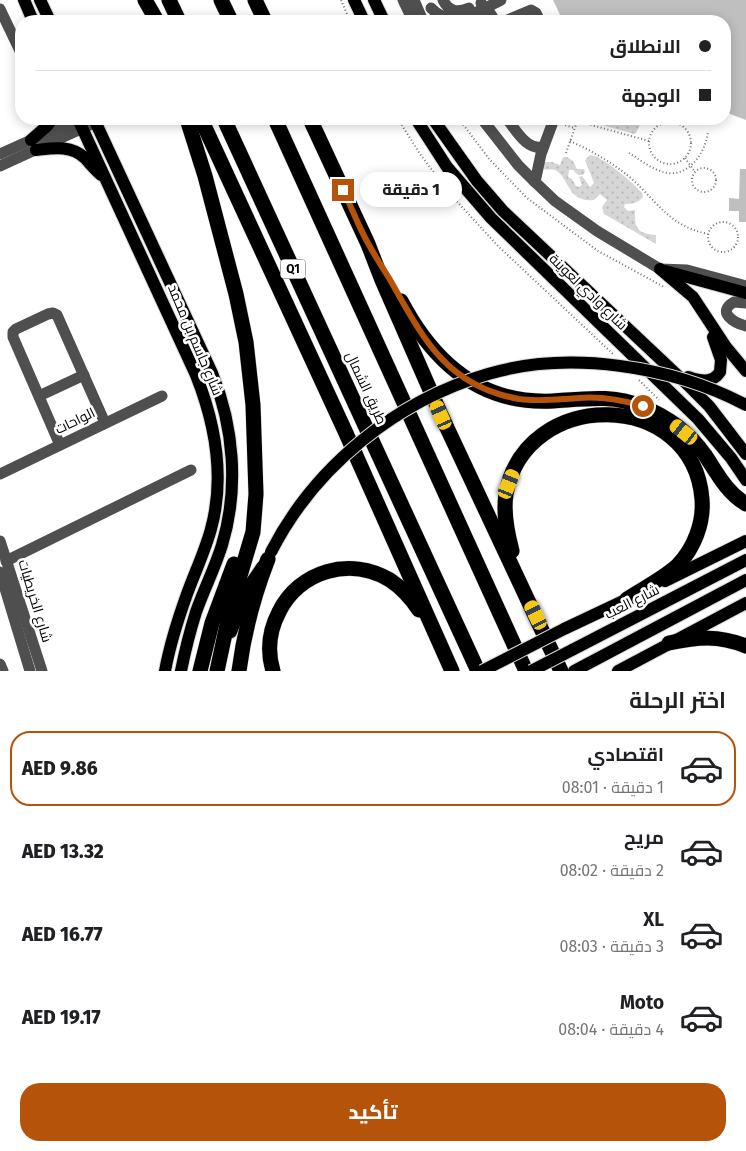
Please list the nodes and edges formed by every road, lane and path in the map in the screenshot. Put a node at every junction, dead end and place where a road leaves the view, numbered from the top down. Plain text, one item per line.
1 (24, 0) edge
2 (40, 0) edge
3 (144, 0) edge
4 (169, 0) edge
5 (221, 0) edge
6 (255, 0) edge
7 (341, 0) edge
8 (354, 0) edge
9 (374, 0) edge
10 (402, 0) edge
11 (414, 0) edge
12 (443, 0) edge
13 (502, 0) edge
14 (484, 3) edge
15 (429, 4) edge
16 (0, 9) edge
17 (31, 15) edge
18 (47, 15) edge
19 (148, 15) edge
20 (153, 15) edge
21 (176, 15) edge
22 (228, 15) edge
23 (262, 15) edge
24 (347, 15) edge
25 (361, 15) edge
26 (381, 15) edge
27 (410, 15) edge
28 (420, 15) edge
29 (438, 15) edge
30 (467, 15) edge
31 (491, 15) edge
32 (506, 15) edge
33 (519, 15) edge
34 (537, 15) edge
35 (5, 32) edge
36 (15, 45) edge
37 (48, 125) edge
38 (74, 125) edge
39 (81, 125) edge
40 (97, 125) edge
41 (189, 125) edge
42 (204, 125) edge
43 (227, 125) edge
44 (278, 125) edge
45 (313, 125) edge
46 (402, 125) edge
47 (420, 125) edge
48 (437, 125) edge
49 (487, 125) edge
50 (512, 125) edge
51 (552, 125) edge
52 (566, 125) edge
53 (575, 125) edge
54 (594, 125) edge
55 (660, 125) edge
56 (681, 125) edge
57 (574, 128) junction
58 (708, 132) dead end
59 (570, 141) junction
60 (649, 141) junction
61 (34, 145) junction
62 (543, 147) junction
63 (566, 153) dead end
64 (629, 153) dead end
65 (0, 154) edge
66 (685, 158) junction
67 (0, 166) edge
68 (691, 166) junction
69 (695, 172) junction
70 (106, 180) junction
71 (535, 182) junction
72 (708, 234) junction
73 (368, 244) junction
74 (660, 269) junction
75 (746, 286) edge
76 (746, 293) edge
77 (746, 303) edge
78 (707, 320) junction
79 (746, 326) edge
80 (614, 355) dead end
81 (672, 370) junction
82 (746, 370) edge
83 (633, 374) dead end
84 (84, 375) junction
85 (39, 396) junction
86 (162, 396) dead end
87 (663, 404) dead end
88 (746, 405) edge
89 (105, 423) junction
90 (60, 445) junction
91 (746, 454) edge
92 (255, 460) junction
93 (191, 470) dead end
94 (0, 474) edge
95 (746, 480) edge
96 (746, 504) edge
97 (0, 540) edge
98 (746, 542) edge
99 (270, 555) junction
100 (746, 560) edge
101 (6, 561) junction
102 (4, 580) edge
103 (746, 580) edge
104 (524, 590) junction
105 (627, 598) junction
106 (746, 603) edge
107 (438, 637) junction
108 (669, 643) junction
109 (746, 646) edge
110 (0, 664) edge
111 (576, 670) edge
112 (2, 671) edge
113 (30, 671) edge
114 (42, 671) edge
115 (165, 671) edge
116 (181, 671) edge
117 (200, 671) edge
118 (217, 671) edge
119 (224, 671) edge
120 (239, 671) edge
121 (273, 671) edge
122 (452, 671) edge
123 (478, 671) edge
124 (482, 671) edge
125 (526, 671) edge
126 (531, 671) edge
127 (562, 671) edge
128 (618, 671) edge

1 - 17 main road
2 - 18 main road
3 - 19 highway
3 - 20 highway
4 - 21 highway
5 - 22 highway
6 - 23 highway
7 - 24 path
8 - 25 main road
9 - 26 main road
10 - 27 street
11 - 28 street
12 - 14 street
13 - 14 street
13 - 32 street
14 - 30 street
14 - 31 street
15 - 29 street
16 - 35 street
33 - 34 street
35 - 36 street
37 - 61 main road
38 - 61 street
39 - 70 main road, شارع جاسم بن محمد
40 - 116 main road, شارع جاسم بن محمد
41 - 92 highway
42 - 107 highway
43 - 123 highway, طريق الشمال / Q1
44 - 125 highway, طريق الشمال
45 - 73 highway
46 - 80 path
47 - 95 main road, شارع وادي لعوينة
48 - 81 main road, شارع وادي لعوينة
49 - 71 street
50 - 62 street
51 - 62 street
52 - 57 path
53 - 57 path
54 - 60 path
55 - 60 path
56 - 66 path
57 - 59 path
58 - 68 path
59 - 63 path
59 - 72 path
60 - 66 path
61 - 65 street
61 - 67 street
61 - 70 main road
62 - 71 street
64 - 68 path
66 - 68 path
68 - 69 path
69 - 69 path
70 - 115 main road, شارع جاسم بن محمد
71 - 74 street
72 - 72 path
73 - 96 highway
73 - 104 highway
74 - 75 street
74 - 76 main road
74 - 78 main road
77 - 79 street
78 - 81 main road
78 - 82 main road
81 - 91 main road, شارع وادي لعوينة
83 - 87 path
84 - 85 street
84 - 85 street
84 - 89 street
85 - 90 street
86 - 89 street, الواحات
88 - 99 main road, bridge
89 - 90 street, الواحات
90 - 94 street, الواحات
92 - 117 highway
92 - 118 highway
93 - 101 street
97 - 101 street, شارع الخريطيات
98 - 105 main road
99 - 119 main road
99 - 120 highway
100 - 126 main road, شارع العب, bridge
101 - 102 street, شارع الخريطيات
102 - 113 street, شارع الخريطيات
102 - 114 street, شارع الخريطيات
103 - 111 main road
104 - 105 highway
104 - 127 highway
105 - 124 main road, bridge
106 - 108 main road
107 - 121 highway
107 - 122 highway
108 - 109 highway
108 - 128 main road
110 - 112 street

